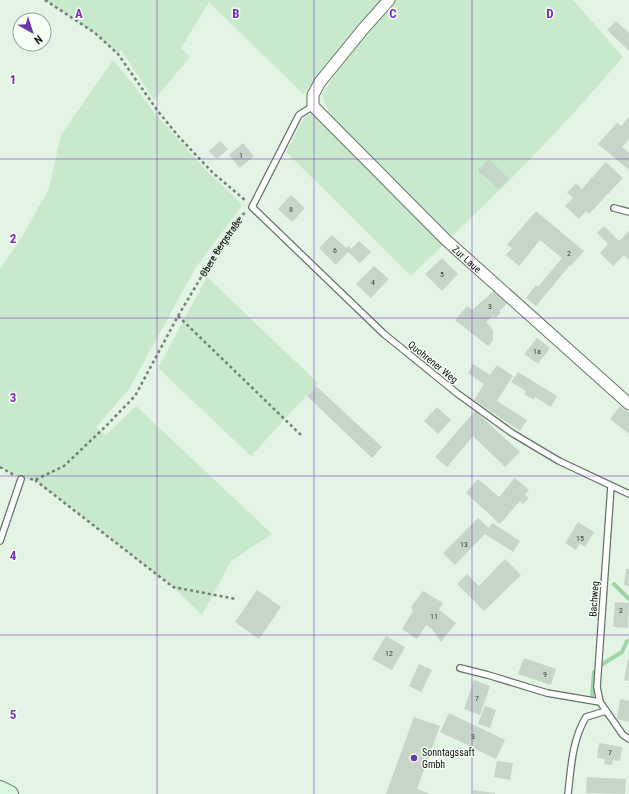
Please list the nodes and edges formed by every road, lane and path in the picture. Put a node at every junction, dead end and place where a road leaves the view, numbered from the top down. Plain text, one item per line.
1 (45, 0) edge
2 (389, 0) edge
3 (313, 106) junction
4 (252, 207) junction
5 (614, 208) dead end
6 (629, 212) edge
7 (178, 316) junction
8 (629, 404) edge
9 (302, 436) dead end
10 (0, 468) edge
11 (21, 479) joint
12 (611, 486) junction
13 (629, 494) edge
14 (0, 540) edge
15 (236, 599) dead end
16 (460, 668) dead end
17 (600, 702) junction
18 (606, 712) junction
19 (629, 739) edge
20 (0, 789) edge
21 (10, 794) edge
22 (568, 794) edge

1 - 4 path
2 - 3 street
3 - 4 lane
3 - 8 street, Zur Laue
4 - 7 path, Obere Bergstraße
4 - 12 lane, Quohrener Weg
5 - 6 lane
7 - 9 path
7 - 15 path, Obere Bergstraße
10 - 11 path
11 - 14 lane
12 - 13 lane, Quohrener Weg
12 - 17 lane, Bachweg
16 - 17 lane
17 - 18 lane, Bachweg
18 - 19 lane, Bachweg
18 - 22 lane
20 - 21 main road

